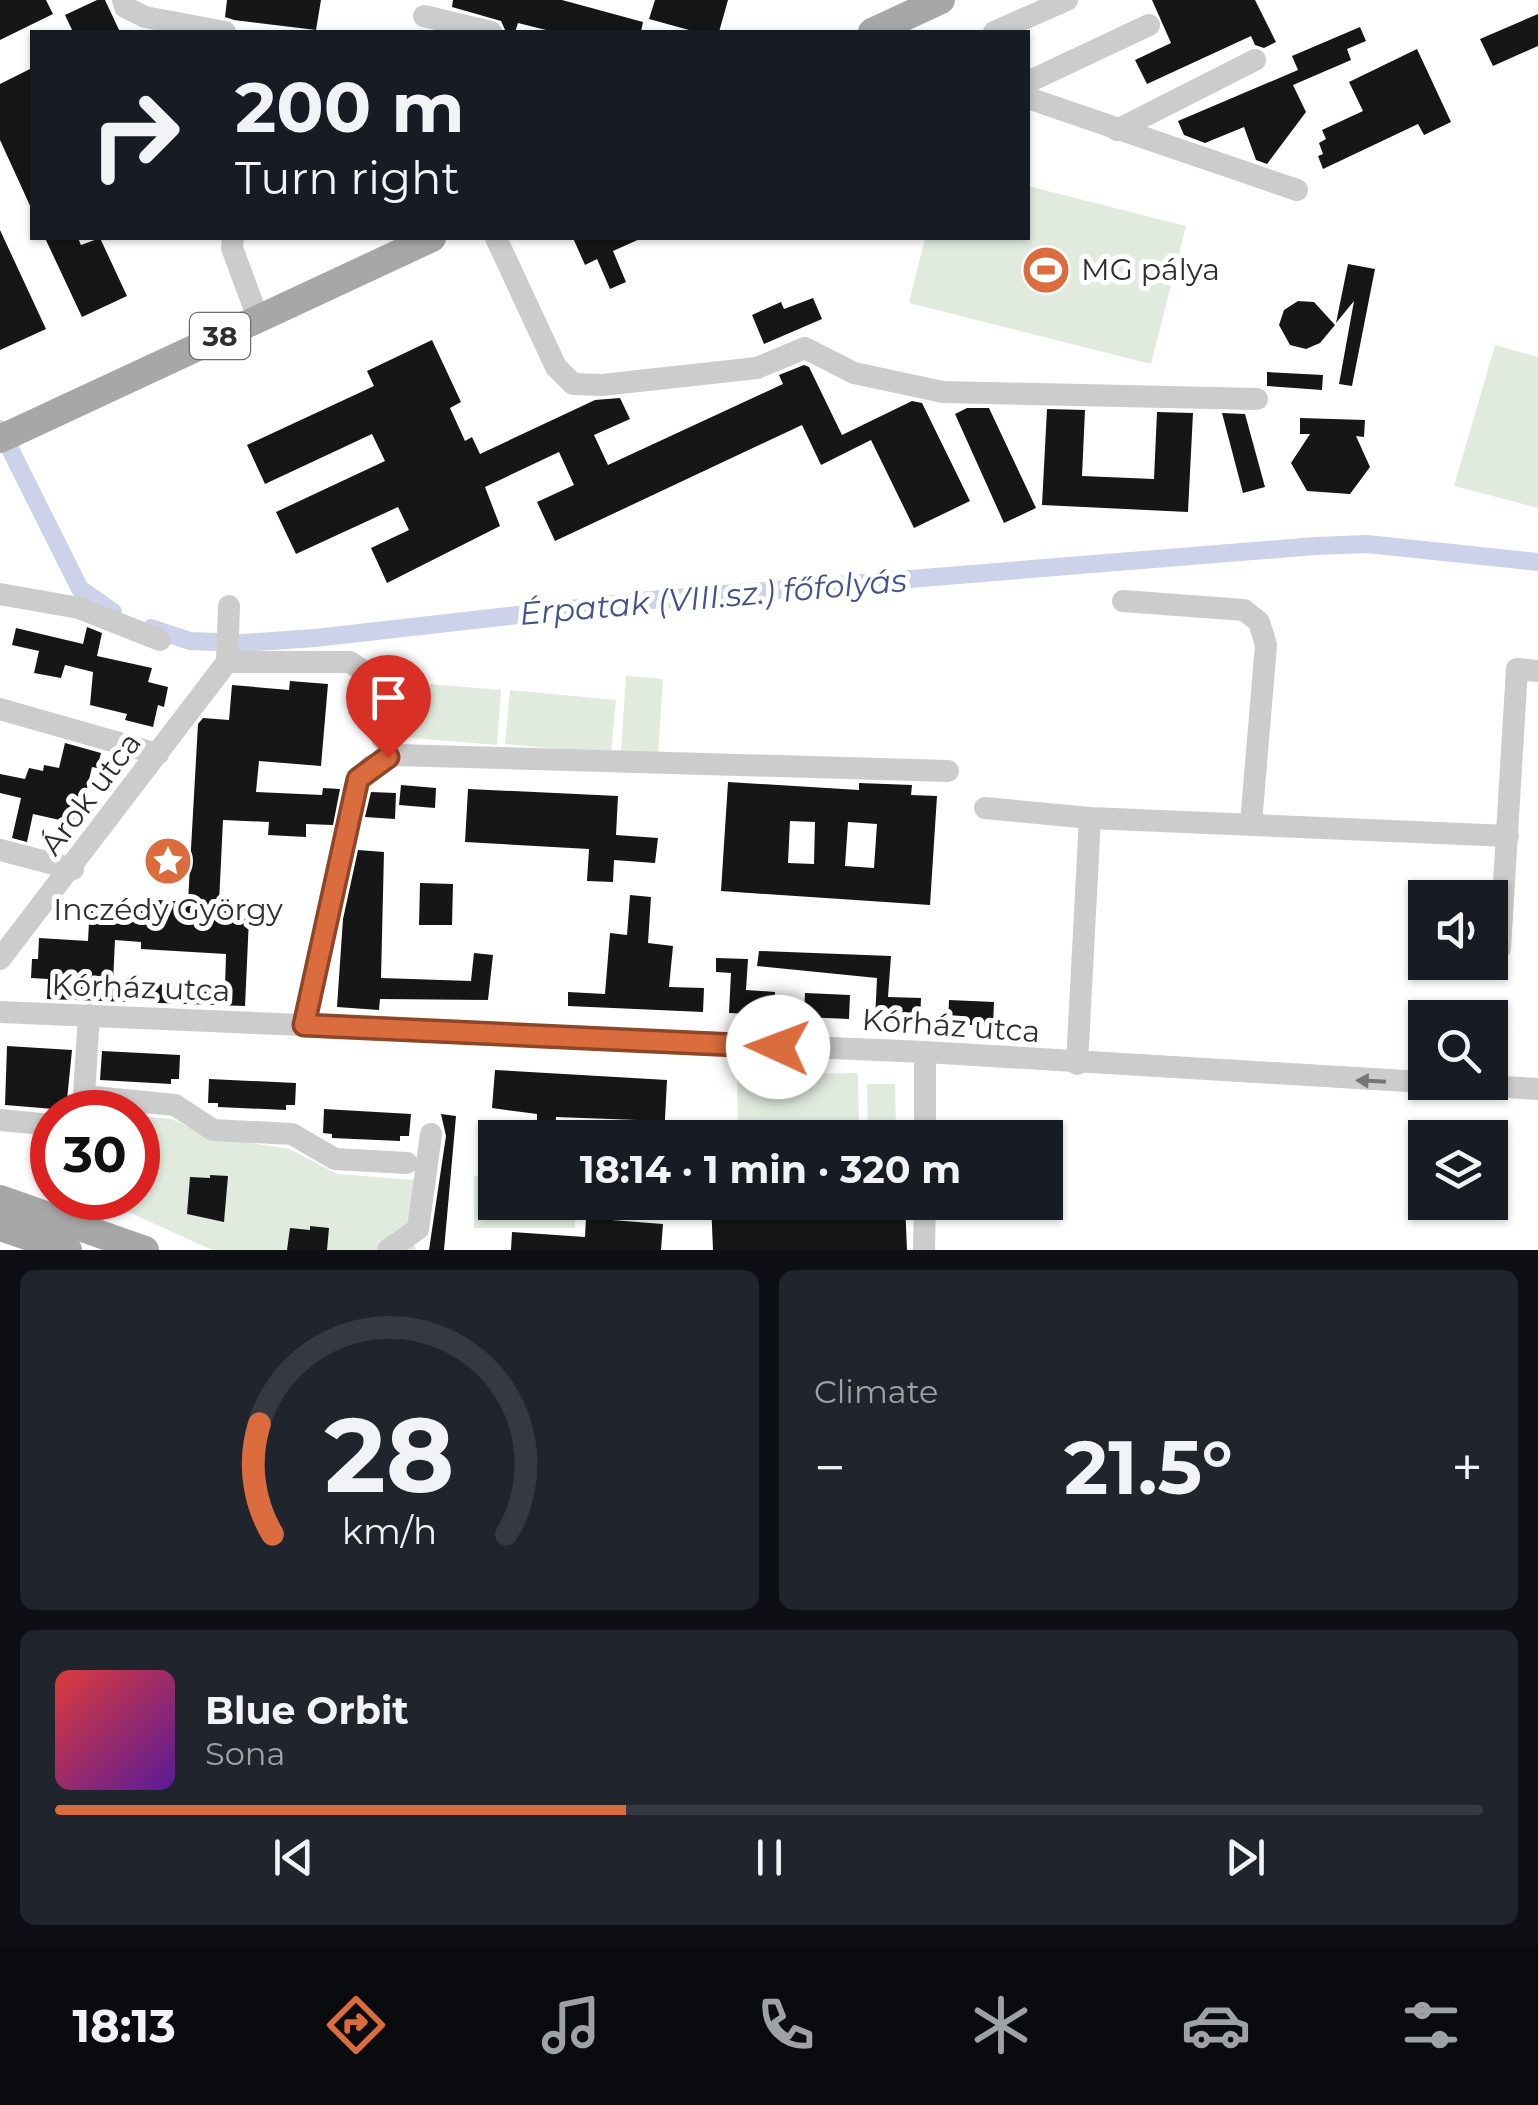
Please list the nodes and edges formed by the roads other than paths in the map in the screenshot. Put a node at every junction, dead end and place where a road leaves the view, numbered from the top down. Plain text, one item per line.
1 (123, 0) edge
2 (941, 0) edge
3 (1067, 0) edge
4 (425, 16) edge
5 (906, 17) edge
6 (1149, 25) dead end
7 (214, 30) edge
8 (483, 30) edge
9 (877, 30) edge
10 (999, 30) edge
11 (1255, 60) dead end
12 (1030, 81) edge
13 (1030, 99) edge
14 (1117, 130) junction
15 (1297, 190) dead end
16 (223, 240) edge
17 (232, 240) edge
18 (427, 240) edge
19 (497, 240) edge
20 (254, 308) junction
21 (1256, 399) dead end
22 (4, 437) edge
23 (0, 594) edge
24 (1122, 601) dead end
25 (229, 606) dead end
26 (160, 640) dead end
27 (227, 662) junction
28 (1538, 670) edge
29 (0, 710) edge
30 (158, 754) junction
31 (396, 755) junction
32 (948, 771) dead end
33 (985, 808) dead end
34 (1090, 818) junction
35 (1251, 823) junction
36 (1508, 836) junction
37 (0, 850) edge
38 (73, 868) junction
39 (1505, 880) edge
40 (0, 959) edge
41 (0, 1012) edge
42 (89, 1015) junction
43 (304, 1025) junction
44 (925, 1052) junction
45 (1076, 1064) junction
46 (1538, 1089) edge
47 (85, 1090) edge
48 (160, 1105) edge
49 (0, 1120) edge
50 (925, 1120) edge
51 (30, 1123) edge
52 (431, 1134) dead end
53 (407, 1163) dead end
54 (0, 1199) edge
55 (924, 1220) edge
56 (0, 1227) edge
57 (68, 1250) edge
58 (144, 1250) edge
59 (388, 1250) edge
60 (924, 1250) edge

1 - 7 street
2 - 5 main road
3 - 10 street
4 - 8 street
5 - 9 main road
6 - 12 street
11 - 14 street
13 - 14 street
14 - 15 street
16 - 20 street
17 - 20 street
18 - 20 main road, 38
19 - 21 street
20 - 22 main road, 38
23 - 26 street
24 - 35 street
25 - 27 street
27 - 30 street, Árok utca
27 - 31 street
28 - 36 street
29 - 30 street
30 - 38 street, Árok utca
31 - 32 street
31 - 43 street
33 - 34 street
34 - 35 street
34 - 45 street
35 - 36 street
36 - 39 street
37 - 38 street
38 - 40 street, Árok utca
41 - 42 street, Kórház utca
42 - 43 street, Kórház utca
42 - 47 street
43 - 44 street, Kórház utca
44 - 45 street, Kórház utca
44 - 50 street
46 -> 45 street, Kórház utca
48 - 53 street
49 - 51 street
52 - 59 street
54 - 58 main road
55 - 60 street
56 - 57 main road

